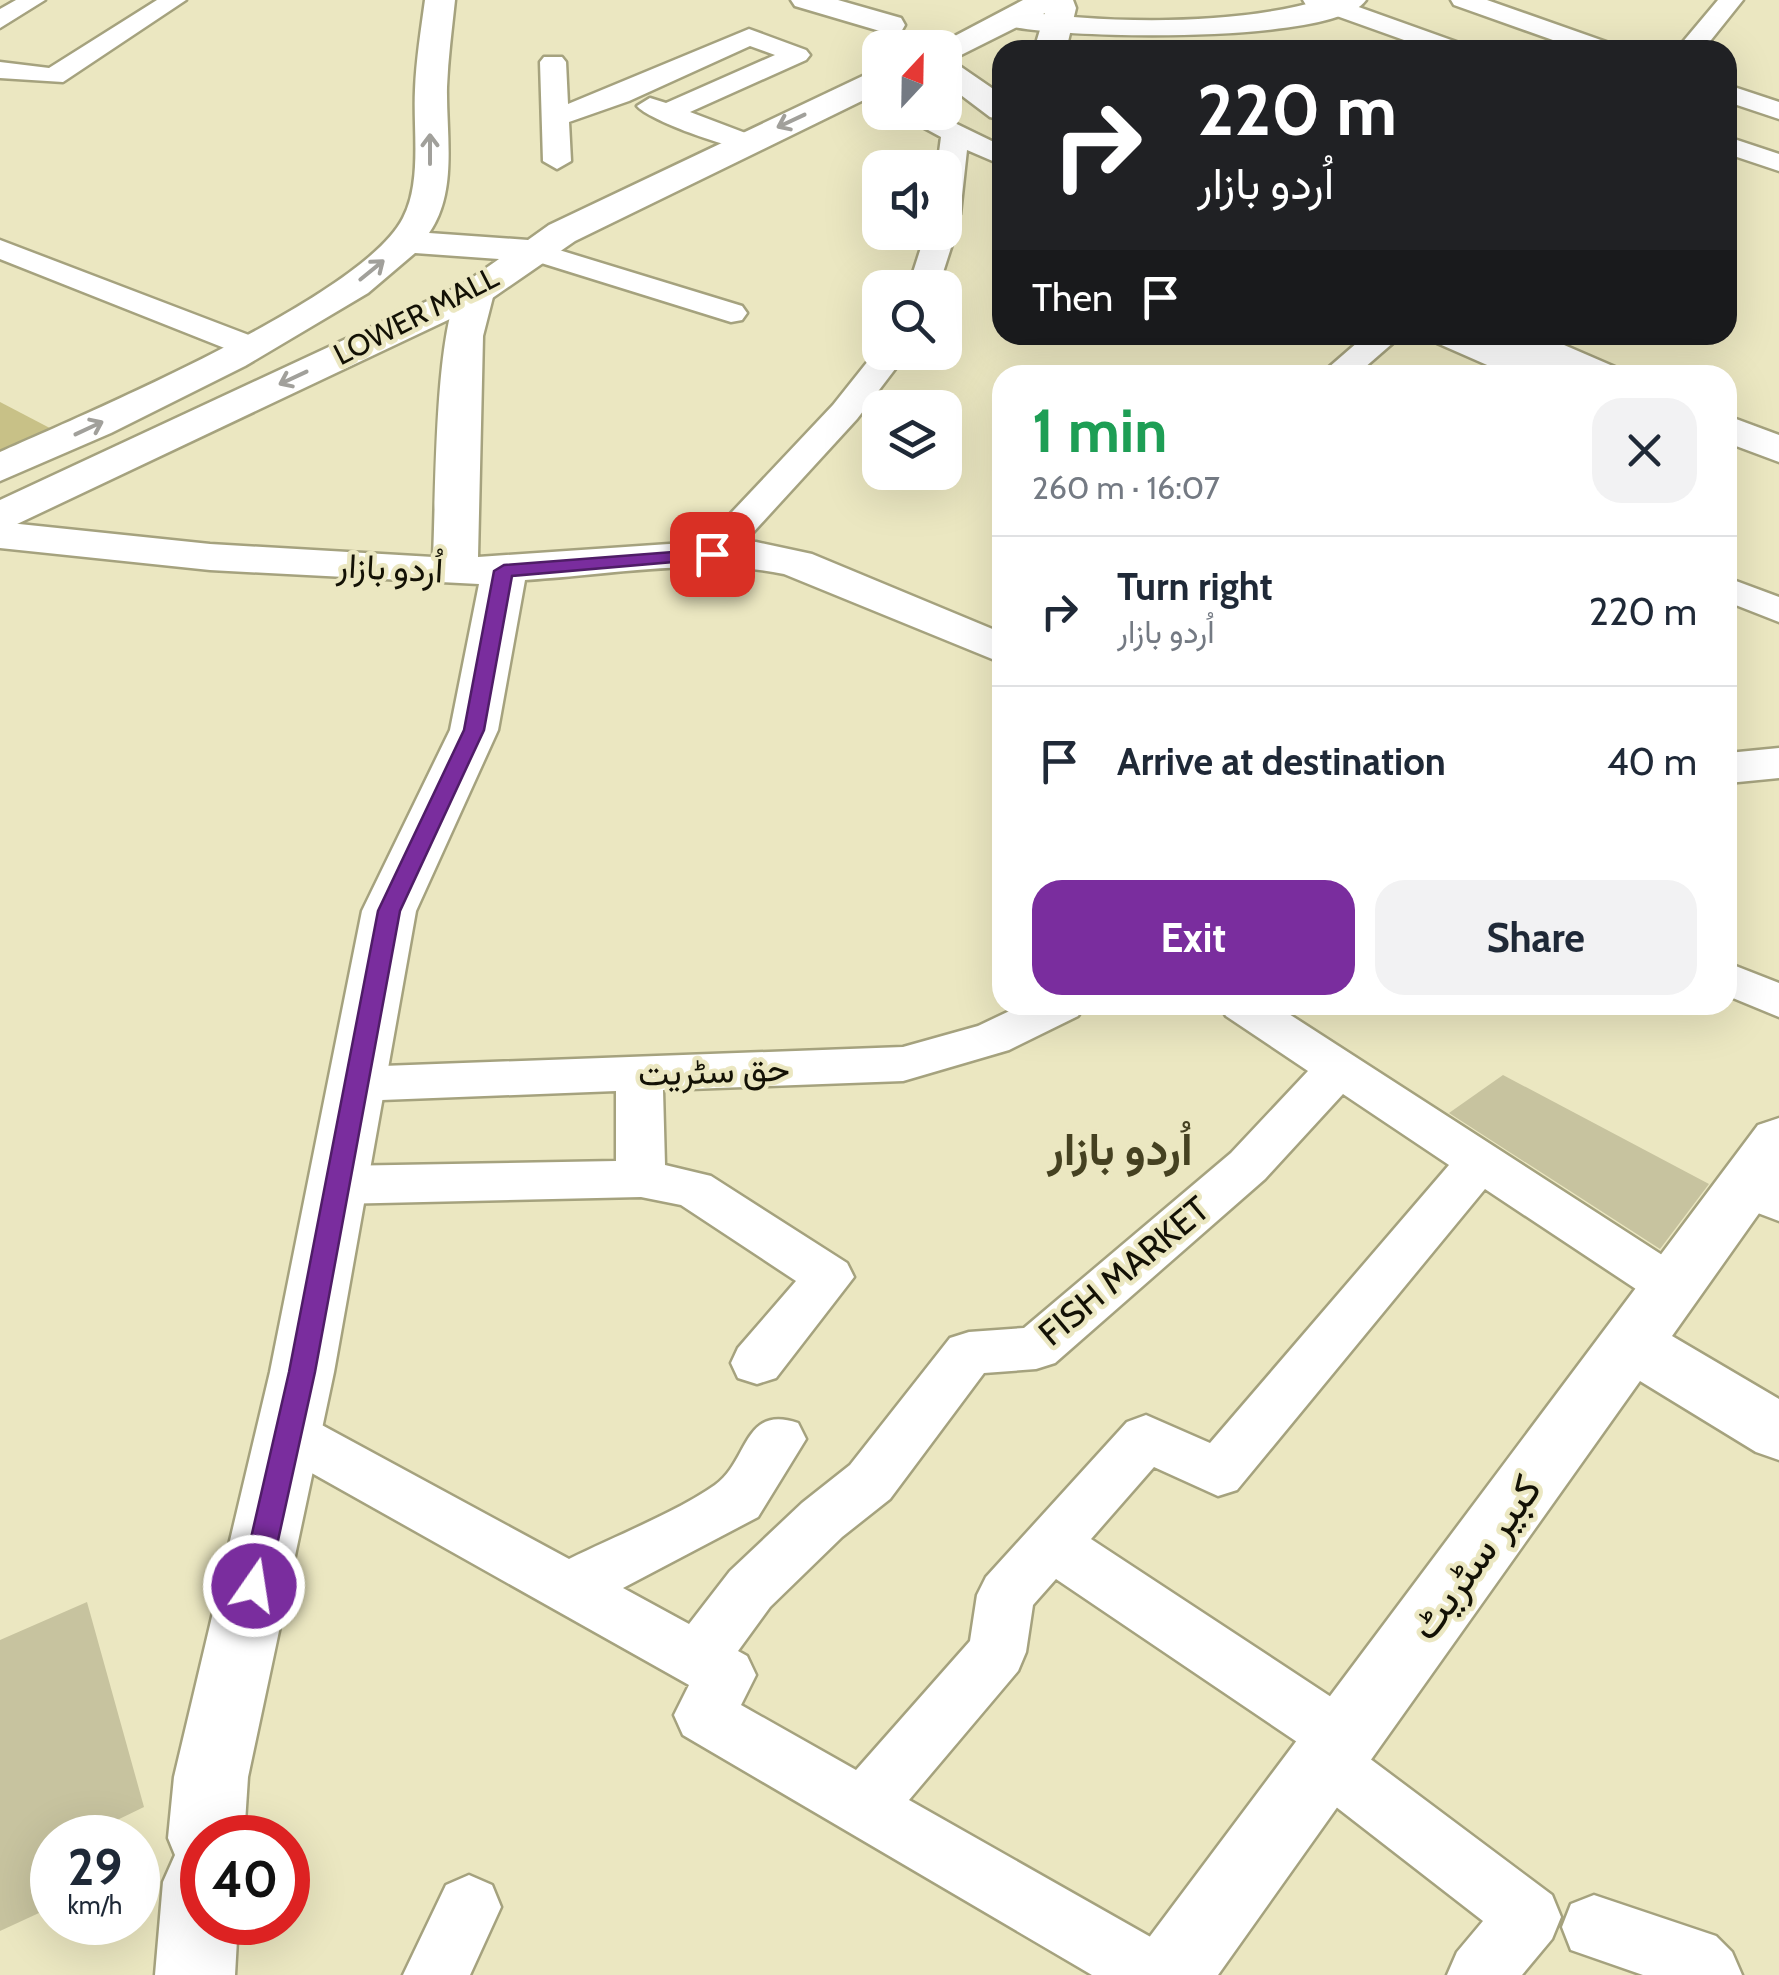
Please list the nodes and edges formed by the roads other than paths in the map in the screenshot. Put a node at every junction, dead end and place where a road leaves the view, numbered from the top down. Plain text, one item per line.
1 (33, 0) edge
2 (174, 0) edge
3 (440, 0) edge
4 (806, 0) edge
5 (852, 0) edge
6 (1463, 0) edge
7 (1731, 0) edge
8 (1334, 2) edge
9 (1053, 19) edge
10 (0, 20) edge
11 (890, 25) junction
12 (896, 30) edge
13 (1431, 40) edge
14 (1577, 40) edge
15 (1697, 40) edge
16 (962, 49) edge
17 (962, 61) edge
18 (553, 62) dead end
19 (962, 69) edge
20 (0, 70) edge
21 (992, 71) edge
22 (620, 95) junction
23 (862, 95) edge
24 (1737, 95) edge
25 (992, 100) edge
26 (962, 106) edge
27 (1779, 111) edge
28 (666, 112) junction
29 (992, 115) edge
30 (556, 117) junction
31 (946, 130) edge
32 (954, 134) junction
33 (746, 143) junction
34 (1737, 148) edge
35 (952, 150) edge
36 (992, 151) edge
37 (556, 160) dead end
38 (1779, 163) edge
39 (408, 242) junction
40 (0, 250) edge
41 (533, 251) junction
42 (475, 293) junction
43 (730, 313) dead end
44 (1374, 345) edge
45 (1474, 345) edge
46 (1531, 345) edge
47 (248, 346) junction
48 (1348, 365) edge
49 (1521, 365) edge
50 (1578, 365) edge
51 (878, 370) edge
52 (1737, 432) edge
53 (1779, 450) edge
54 (1737, 458) edge
55 (0, 468) edge
56 (1779, 476) edge
57 (0, 516) edge
58 (0, 535) edge
59 (712, 554) junction
60 (479, 572) junction
61 (1737, 593) edge
62 (1779, 611) edge
63 (992, 645) edge
64 (1779, 762) edge
65 (1737, 767) edge
66 (1737, 982) edge
67 (1779, 1001) edge
68 (1041, 1015) edge
69 (1258, 1015) edge
70 (1340, 1068) junction
71 (639, 1074) junction
72 (356, 1084) junction
73 (1480, 1161) junction
74 (1767, 1177) edge
75 (640, 1179) junction
76 (337, 1184) junction
77 (1672, 1287) junction
78 (1631, 1343) junction
79 (757, 1363) dead end
80 (288, 1432) junction
81 (1779, 1432) edge
82 (779, 1439) dead end
83 (1051, 1544) junction
84 (569, 1588) junction
85 (697, 1660) junction
86 (1334, 1750) junction
87 (863, 1808) junction
88 (208, 1815) edge
89 (469, 1907) dead end
90 (1594, 1927) dead end
91 (197, 1945) edge
92 (195, 1975) edge
93 (436, 1975) edge
94 (1154, 1975) edge
95 (1170, 1975) edge
96 (1480, 1975) edge
97 (1709, 1975) edge

1 - 10 street
2 - 20 street
39 -> 3 main road
4 - 11 main road
5 - 11 main road
6 - 14 street
7 - 15 street
8 - 9 main road
8 - 13 street
9 - 16 main road
11 - 12 main road
17 - 21 main road
18 - 30 street
19 - 25 main road
22 - 28 street
22 - 28 street
22 - 30 street
23 -> 33 main road, LOWER MALL
24 - 27 street
26 - 29 main road
28 - 33 street
30 - 37 street
31 - 32 street
32 - 35 street
32 - 36 street
33 - 41 main road, LOWER MALL
34 - 38 street
39 - 41 main road
47 -> 39 main road, LOWER MALL
40 - 47 street
41 - 42 main road, LOWER MALL
41 - 43 street
42 -> 57 main road, LOWER MALL
42 - 60 main road
44 - 48 street
45 - 49 main road
46 - 50 main road
55 -> 47 main road, LOWER MALL
51 - 59 street
52 - 53 main road
54 - 56 main road
58 - 60 main road, اُردو بازار
59 - 60 main road, اُردو بازار
59 - 63 main road, اُردو بازار
60 - 72 main road
61 - 62 street
64 - 65 main road
66 - 67 street
68 - 71 street, حق سٹریت
69 - 70 street
70 - 73 street
70 - 85 street, FISH MARKET
71 - 72 street, حق سٹریت
71 - 75 street
72 - 76 main road
73 - 77 street
73 - 83 street
74 - 77 main road, کبیر سٹریٹ
75 - 76 street
75 - 79 street
76 - 80 main road
77 - 78 main road, کبیر سٹریٹ
78 - 81 main road
78 - 86 main road, کبیر سٹریٹ
80 - 84 street
80 - 88 main road
82 - 84 street
83 - 86 street
83 - 87 street
84 - 85 street
85 - 87 street
86 - 95 main road, کبیر سٹریٹ
86 - 96 street
87 - 94 street
89 - 93 street
90 - 97 street
91 - 92 main road

